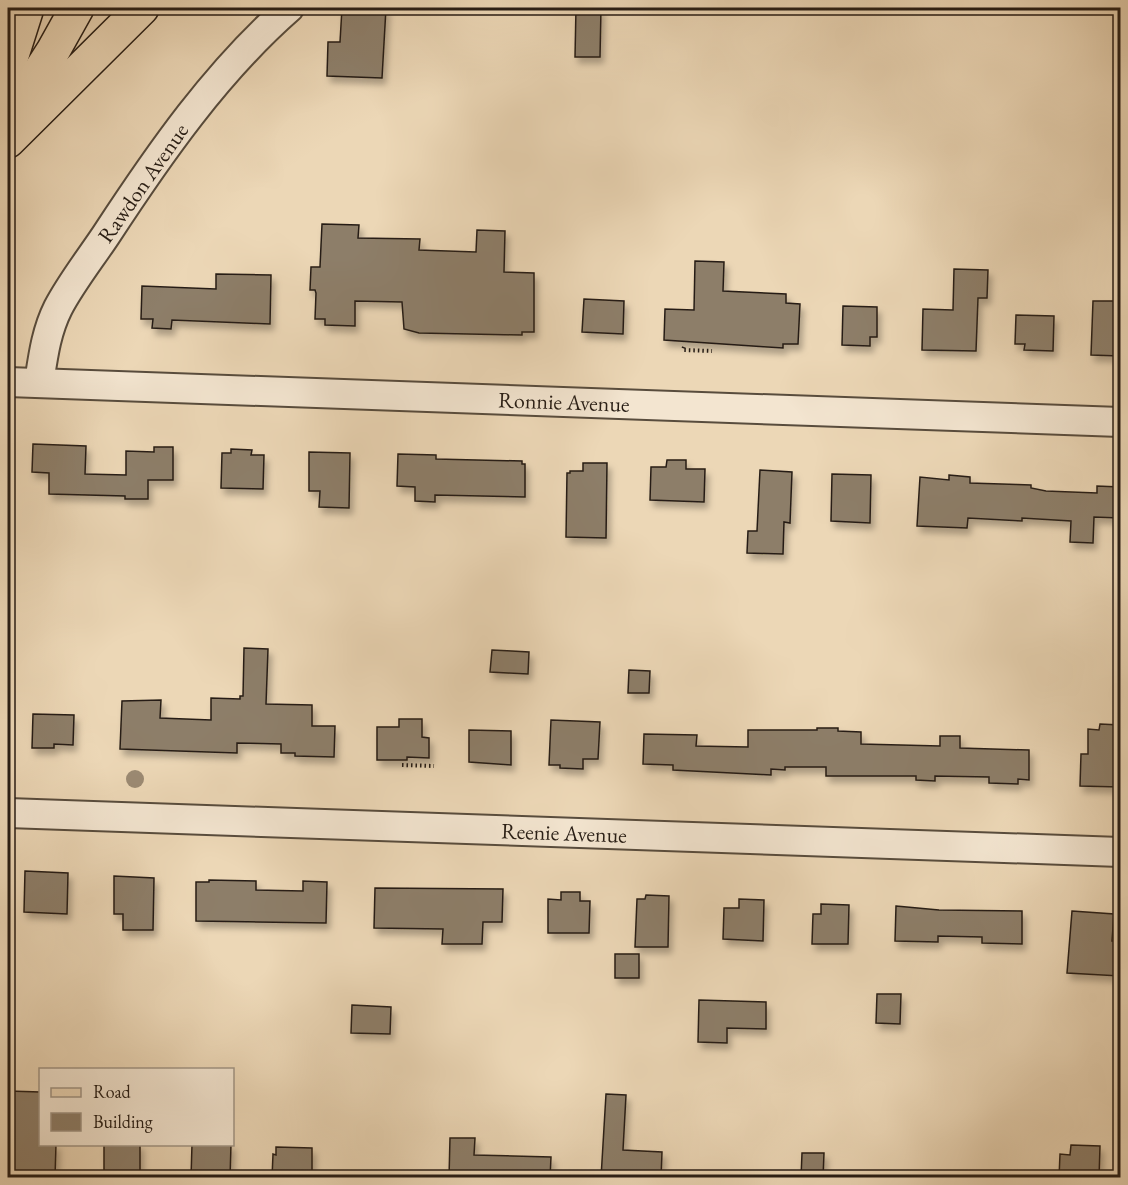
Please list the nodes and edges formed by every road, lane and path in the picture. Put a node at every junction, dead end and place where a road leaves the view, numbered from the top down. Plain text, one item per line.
1 (27, 8) edge
2 (77, 8) edge
3 (142, 8) edge
4 (289, 8) edge
5 (8, 68) edge
6 (8, 121) edge
7 (8, 141) edge
8 (684, 347) dead end
9 (712, 351) dead end
10 (8, 382) edge
11 (39, 383) junction
12 (1120, 422) edge
13 (402, 765) dead end
14 (434, 766) dead end
15 (8, 813) edge
16 (1120, 852) edge

1 - 5 main road
2 - 6 main road
3 - 7 main road
4 - 11 street, Rawdon Avenue
8 - 9 path
10 - 11 street, Ronnie Avenue
11 - 12 street, Ronnie Avenue
13 - 14 path
15 - 16 street, Reenie Avenue

